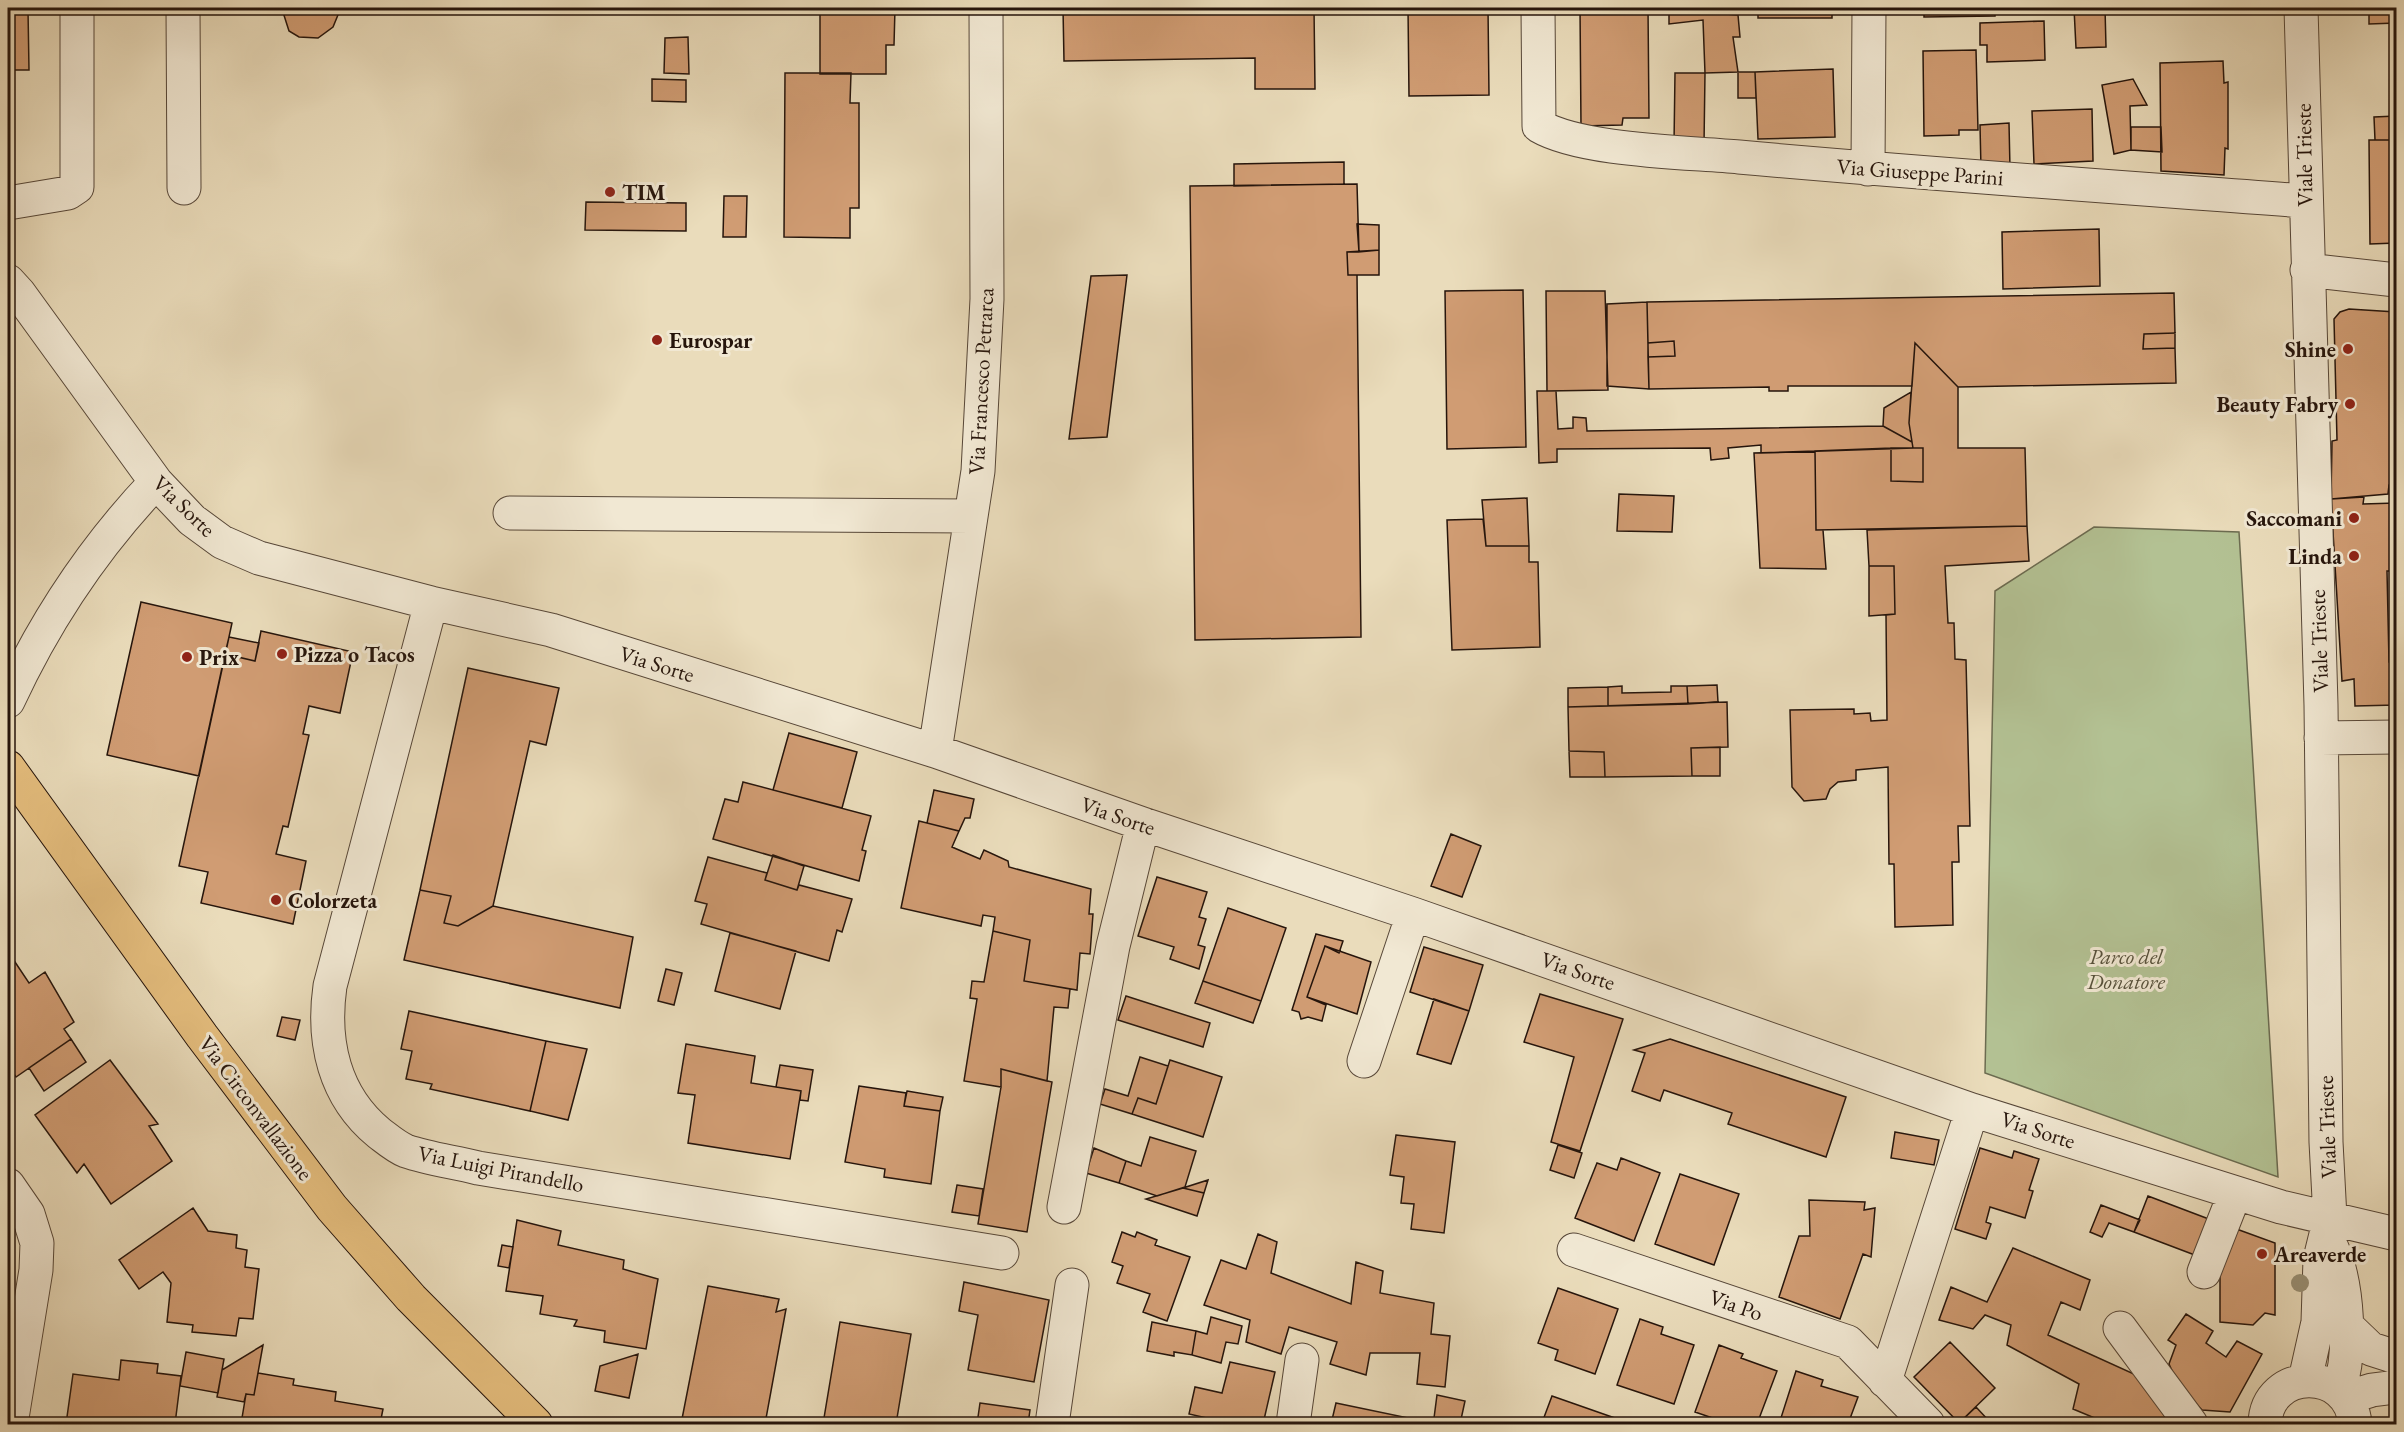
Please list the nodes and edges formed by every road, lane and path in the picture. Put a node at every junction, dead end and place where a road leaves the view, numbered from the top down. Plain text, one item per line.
1 (77, 8) edge
2 (183, 8) edge
3 (986, 8) edge
4 (1538, 8) edge
5 (1869, 8) edge
6 (2301, 8) edge
7 (1868, 169) junction
8 (184, 188) dead end
9 (2305, 201) junction
10 (8, 203) edge
11 (2307, 270) junction
12 (2397, 280) edge
13 (8, 281) edge
14 (156, 482) junction
15 (510, 513) dead end
16 (971, 516) junction
17 (431, 603) junction
18 (8, 701) edge
19 (2397, 737) edge
20 (2321, 738) junction
21 (935, 751) junction
22 (8, 767) edge
23 (1143, 824) junction
24 (1413, 914) junction
25 (1364, 1061) dead end
26 (1972, 1110) junction
27 (8, 1185) edge
28 (2235, 1193) junction
29 (1064, 1207) dead end
30 (2329, 1228) junction
31 (2397, 1234) edge
32 (1574, 1250) dead end
33 (1002, 1253) dead end
34 (2205, 1272) dead end
35 (1072, 1285) dead end
36 (2346, 1325) junction
37 (2120, 1328) dead end
38 (2397, 1357) edge
39 (1302, 1360) dead end
40 (2305, 1380) junction
41 (1885, 1381) junction
42 (2397, 1388) edge
43 (2347, 1404) edge
44 (2261, 1418) edge
45 (11, 1425) edge
46 (536, 1425) edge
47 (1052, 1425) edge
48 (1293, 1425) edge
49 (1928, 1425) edge
50 (2191, 1425) edge

1 - 10 street
2 - 8 street
3 - 16 street, Via Francesco Petrarca
4 - 7 street, Via Giuseppe Parini
5 - 7 street
6 - 9 street, Viale Trieste
7 - 9 street, Via Giuseppe Parini
9 - 11 street, Viale Trieste
11 - 12 street
11 - 20 street, Viale Trieste
13 - 14 street, Via Sorte
14 - 17 street, Via Sorte
14 - 18 street
15 - 16 street
16 - 21 street, Via Francesco Petrarca
17 - 21 street, Via Sorte
17 - 33 street, Via Luigi Pirandello
19 - 20 street
20 - 30 street, Viale Trieste
21 - 23 street, Via Sorte
22 - 46 main road, Via Circonvallazione
23 - 24 street, Via Sorte
23 - 29 street
24 - 25 street
24 - 26 street, Via Sorte
26 - 28 street, Via Sorte
26 - 41 street
27 - 45 street
28 - 30 street, Via Sorte
28 - 34 street
30 - 31 street, Via Sorte
30 - 36 street, Viale Trieste
30 - 40 street, Viale Trieste
32 - 41 street, Via Po
35 - 47 street
36 - 38 street
36 - 43 street, Viale Trieste
37 - 50 street
39 - 48 street
40 - 43 street
40 - 44 street
41 - 49 street, Via Po
42 - 43 street

